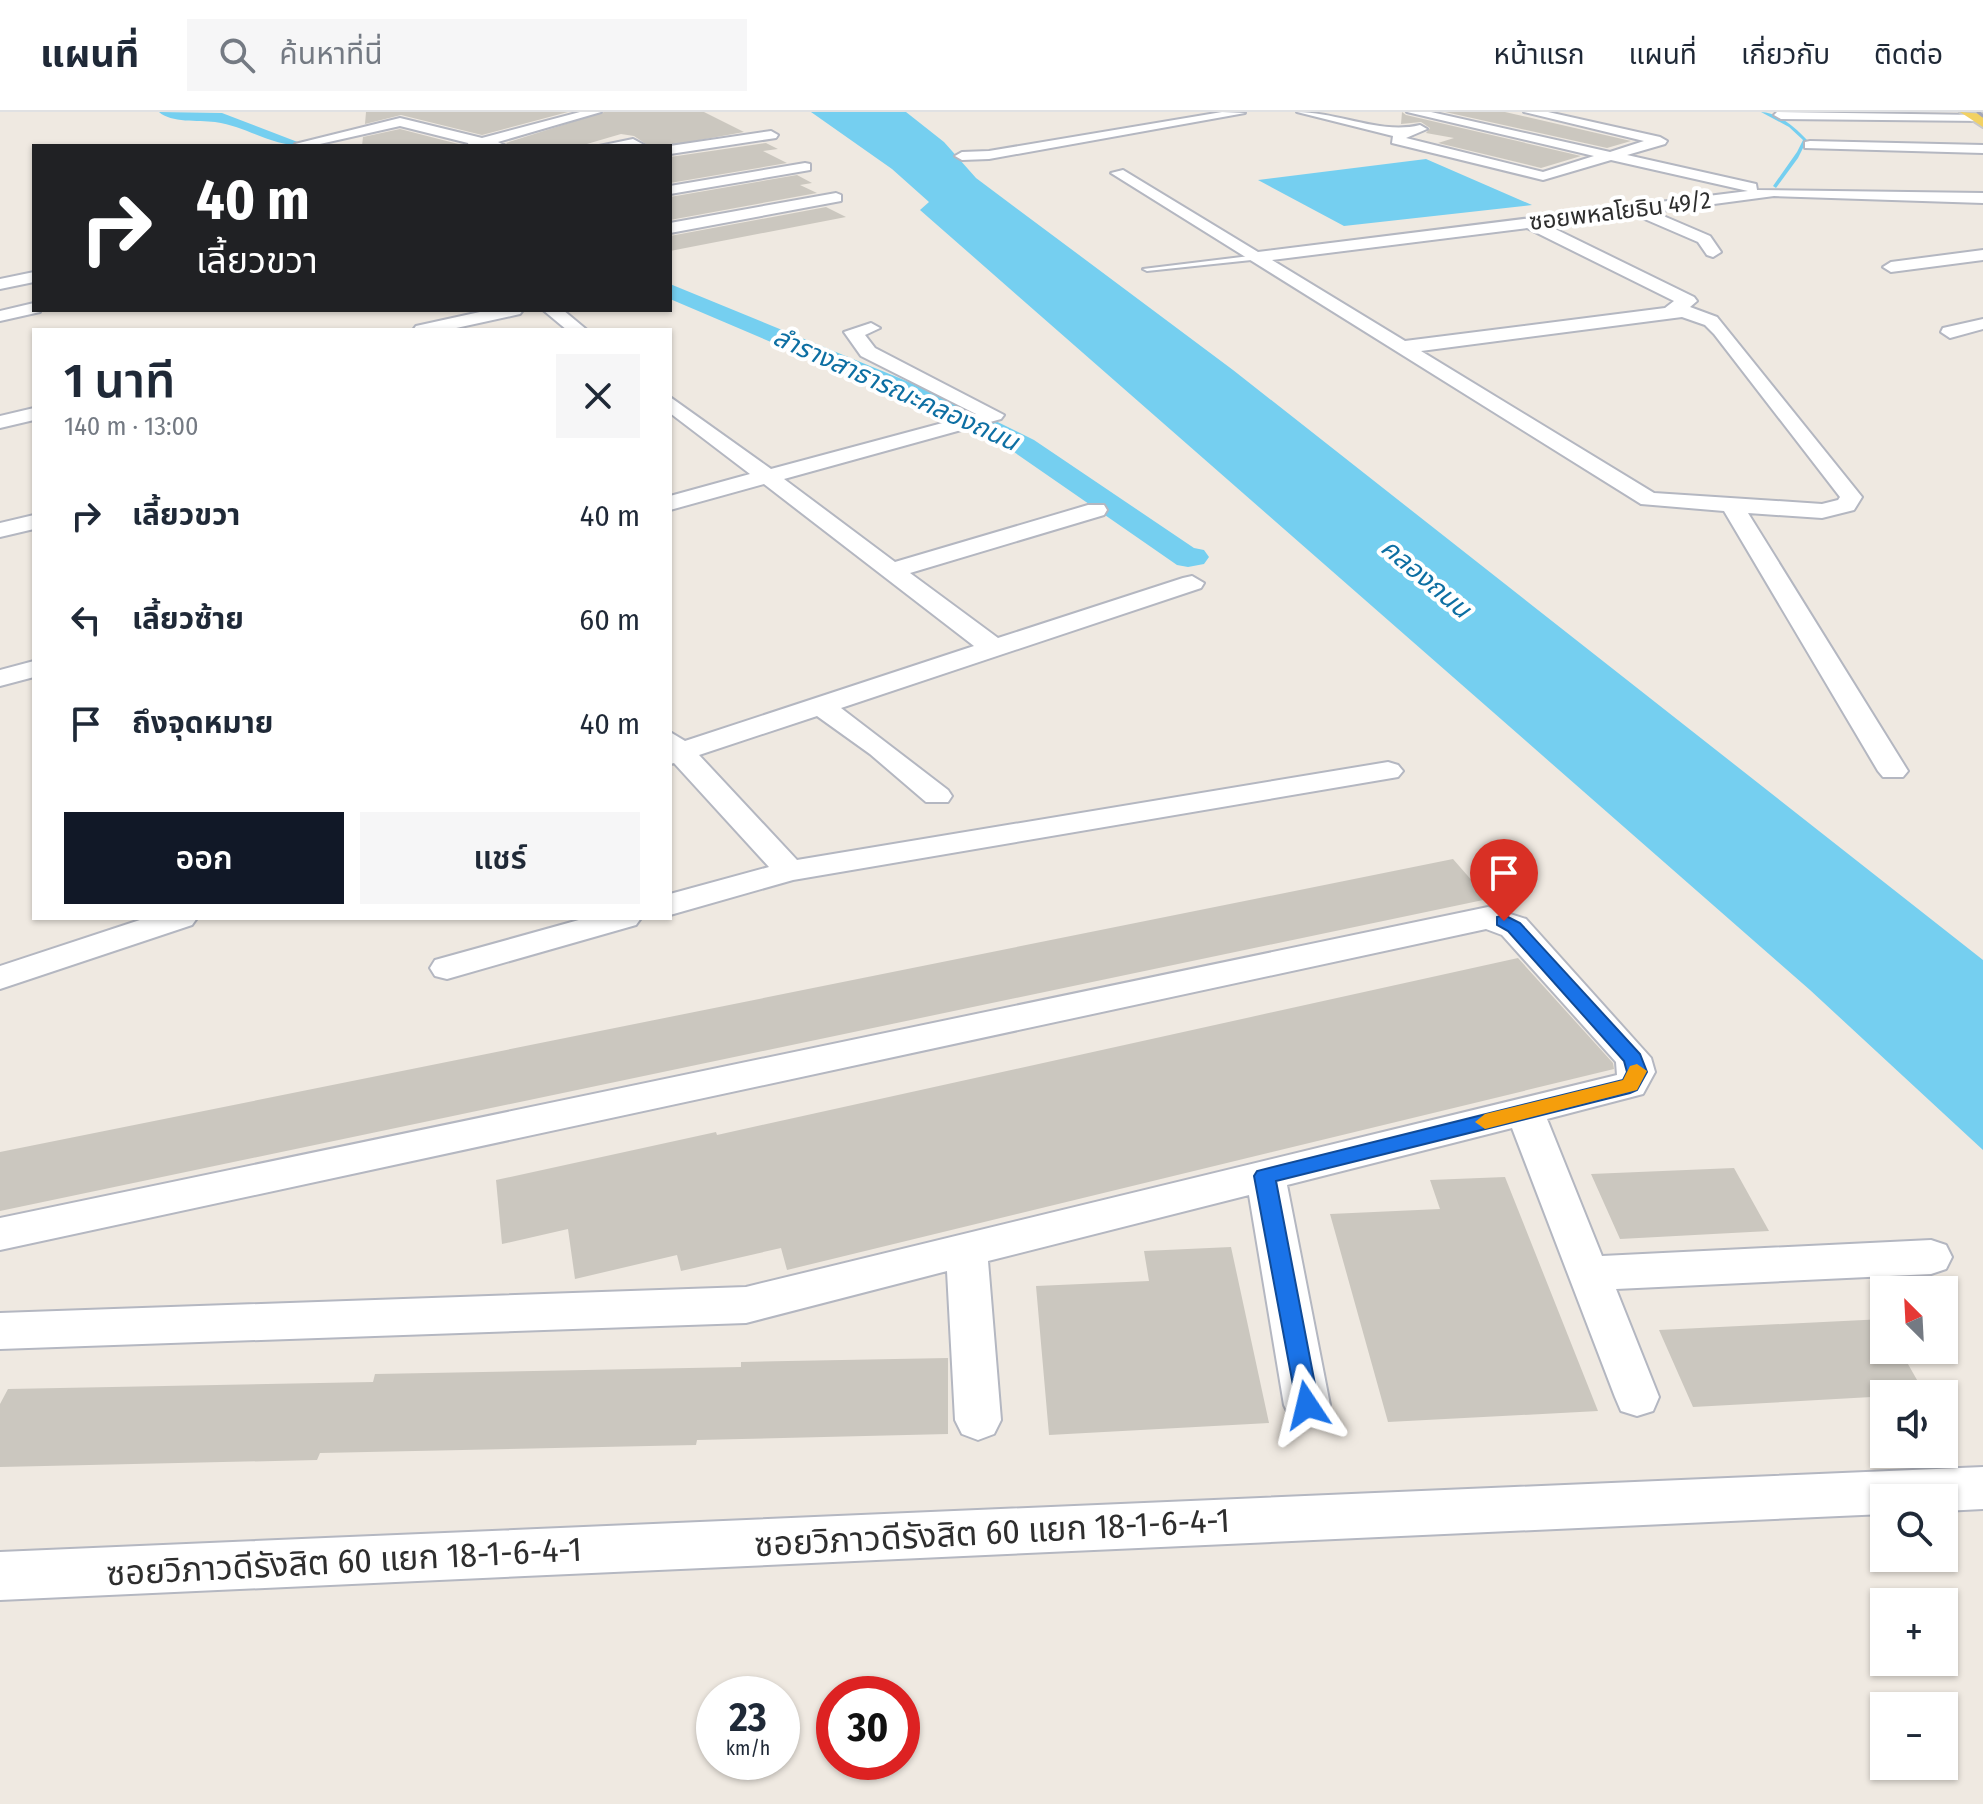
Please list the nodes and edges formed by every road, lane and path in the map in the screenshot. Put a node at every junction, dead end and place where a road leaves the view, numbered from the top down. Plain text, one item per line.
1 (595, 112) edge
2 (1303, 112) edge
3 (1413, 112) edge
4 (1530, 112) edge
5 (1582, 112) edge
6 (1239, 113) edge
7 (430, 115) dead end
8 (1486, 115) dead end
9 (1781, 115) dead end
10 (1976, 118) edge
11 (1458, 120) junction
12 (400, 122) junction
13 (1600, 127) junction
14 (1402, 134) junction
15 (771, 135) dead end
16 (481, 142) junction
17 (302, 144) dead end
18 (473, 144) edge
19 (490, 144) edge
20 (1810, 145) dead end
21 (1983, 149) edge
22 (672, 150) edge
23 (962, 156) dead end
24 (1616, 156) junction
25 (805, 167) dead end
26 (1118, 173) dead end
27 (672, 190) edge
28 (1774, 192) junction
29 (836, 198) dead end
30 (1983, 198) edge
31 (1634, 209) junction
32 (1528, 222) junction
33 (672, 228) edge
34 (1713, 252) dead end
35 (1983, 255) edge
36 (1258, 257) junction
37 (1891, 267) dead end
38 (1147, 269) dead end
39 (32, 277) edge
40 (0, 284) edge
41 (32, 308) edge
42 (1665, 311) junction
43 (505, 312) edge
44 (555, 312) edge
45 (0, 316) edge
46 (1983, 324) edge
47 (431, 328) edge
48 (575, 328) edge
49 (871, 328) dead end
50 (1950, 332) dead end
51 (1405, 347) junction
52 (672, 405) edge
53 (32, 414) edge
54 (0, 422) edge
55 (766, 478) junction
56 (672, 502) edge
57 (1733, 507) junction
58 (1096, 510) dead end
59 (32, 522) edge
60 (0, 530) edge
61 (891, 571) junction
62 (1192, 583) dead end
63 (995, 649) junction
64 (32, 670) edge
65 (0, 678) edge
66 (821, 706) junction
67 (673, 749) edge
68 (1388, 771) dead end
69 (1893, 771) dead end
70 (937, 796) dead end
71 (790, 871) junction
72 (672, 904) edge
73 (174, 920) edge
74 (617, 920) edge
75 (447, 968) dead end
76 (0, 978) edge
77 (1525, 1112) junction
78 (1265, 1176) junction
79 (0, 1234) edge
80 (967, 1250) junction
81 (1931, 1257) dead end
82 (1589, 1273) junction
83 (0, 1331) edge
84 (1637, 1397) dead end
85 (1307, 1405) dead end
86 (978, 1420) dead end
87 (1983, 1488) edge
88 (0, 1576) edge

1 - 16 street
2 - 14 street
3 - 11 street
4 - 13 street
5 - 13 street
6 - 23 street
7 - 12 street
8 - 11 street
9 - 10 street
11 - 14 street
11 - 24 street
12 - 16 street
12 - 17 street
13 - 24 street
14 - 24 street
15 - 22 street
16 - 18 street
16 - 19 street
20 - 21 street
24 - 28 street
25 - 27 street
26 - 36 street
28 - 30 street, ซอยพหลโยธิน 49/2
28 - 31 street, ซอยพหลโยธิน 49/2
29 - 33 street
31 - 32 street, ซอยพหลโยธิน 49/2
31 - 34 street
32 - 36 street, ซอยพหลโยธิน 49/2
32 - 42 street
35 - 37 street
36 - 38 lane
36 - 51 street
39 - 40 street
41 - 45 street
42 - 51 street
42 - 57 street
43 - 47 street
44 - 48 street
46 - 50 street
49 - 55 street
51 - 57 street
52 - 55 street
53 - 54 street
55 - 56 street
55 - 61 street
57 - 69 street
58 - 61 street
59 - 60 street
61 - 63 street
62 - 63 street
63 - 66 street
64 - 65 street
66 - 67 street
66 - 70 street
67 - 71 street
68 - 71 street
71 - 72 street
73 - 76 street
74 - 75 street
77 - 78 street
77 - 79 street
77 - 82 street
78 - 80 street
78 - 85 street
80 - 83 street
80 - 86 street
81 - 82 street
82 - 84 street
87 - 88 street, ซอยวิภาวดีรังสิต 60 แยก 18-1-6-4-1

